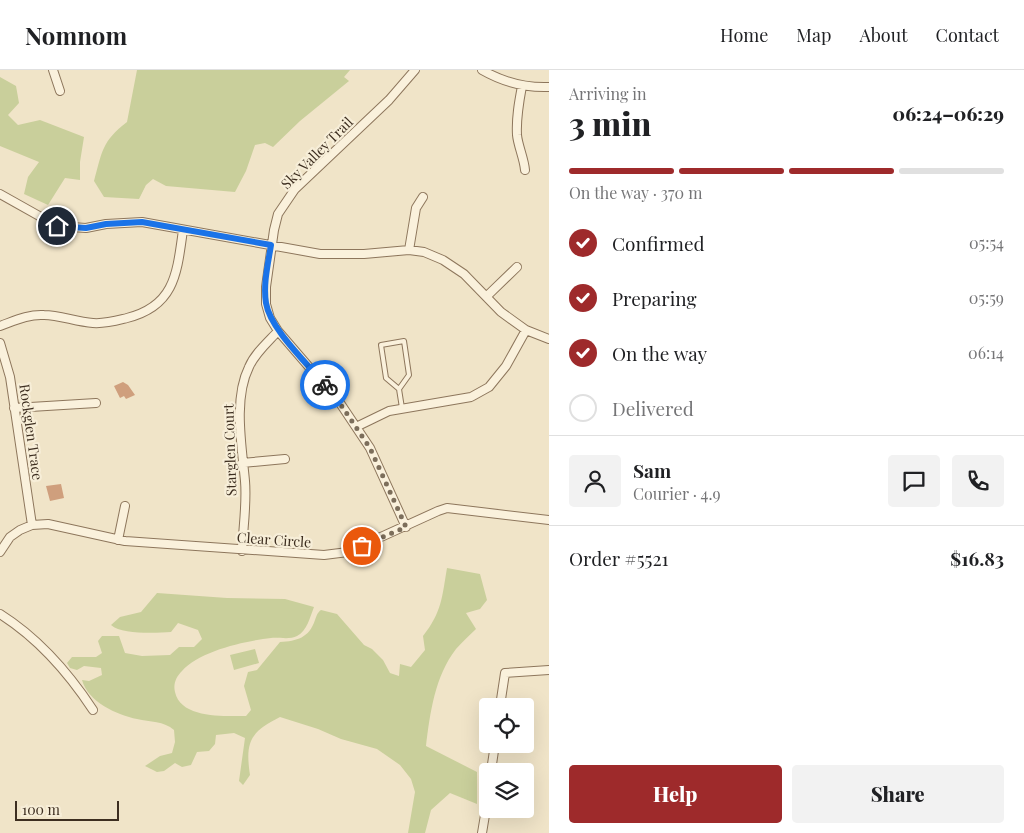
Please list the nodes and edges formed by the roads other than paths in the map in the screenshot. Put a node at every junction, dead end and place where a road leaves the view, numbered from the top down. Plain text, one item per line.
1 (53, 70) edge
2 (415, 70) edge
3 (482, 70) edge
4 (522, 86) junction
5 (549, 87) edge
6 (60, 91) dead end
7 (525, 170) dead end
8 (0, 194) edge
9 (423, 197) dead end
10 (183, 230) junction
11 (271, 245) junction
12 (409, 250) junction
13 (517, 267) dead end
14 (487, 296) junction
15 (0, 326) edge
16 (526, 330) junction
17 (278, 331) junction
18 (549, 340) edge
19 (0, 343) edge
20 (399, 389) junction
21 (96, 403) dead end
22 (14, 408) junction
23 (402, 408) junction
24 (356, 427) junction
25 (284, 459) dead end
26 (242, 463) junction
27 (125, 506) dead end
28 (549, 520) edge
29 (32, 525) junction
30 (406, 527) junction
31 (118, 540) junction
32 (242, 551) junction
33 (0, 552) edge
34 (0, 614) edge
35 (549, 670) edge
36 (501, 698) edge
37 (93, 710) dead end
38 (484, 818) edge
39 (482, 833) edge

1 - 6 street
2 - 11 street, Sky Valley Trail
3 - 4 street
4 - 5 street
4 - 7 street
8 - 10 street
9 - 12 street
10 - 11 street
10 - 15 street
11 - 12 street
11 - 17 street, Sky Valley Trail
12 - 14 street
13 - 14 street
14 - 16 street
16 - 18 street
16 - 23 street
17 - 24 street, Sky Valley Trail
17 - 26 street, Starglen Court
19 - 22 street, Rockglen Trace
20 - 20 lane
20 - 23 lane
21 - 22 street
22 - 29 street, Rockglen Trace
23 - 24 street
24 - 30 street, Sky Valley Trail
25 - 26 street
26 - 32 street, Starglen Court
27 - 31 street
28 - 30 street, Clear Circle
29 - 31 street, Clear Circle
29 - 33 street
30 - 32 street, Clear Circle
31 - 32 street, Clear Circle
34 - 37 street
35 - 36 street
38 - 39 street

